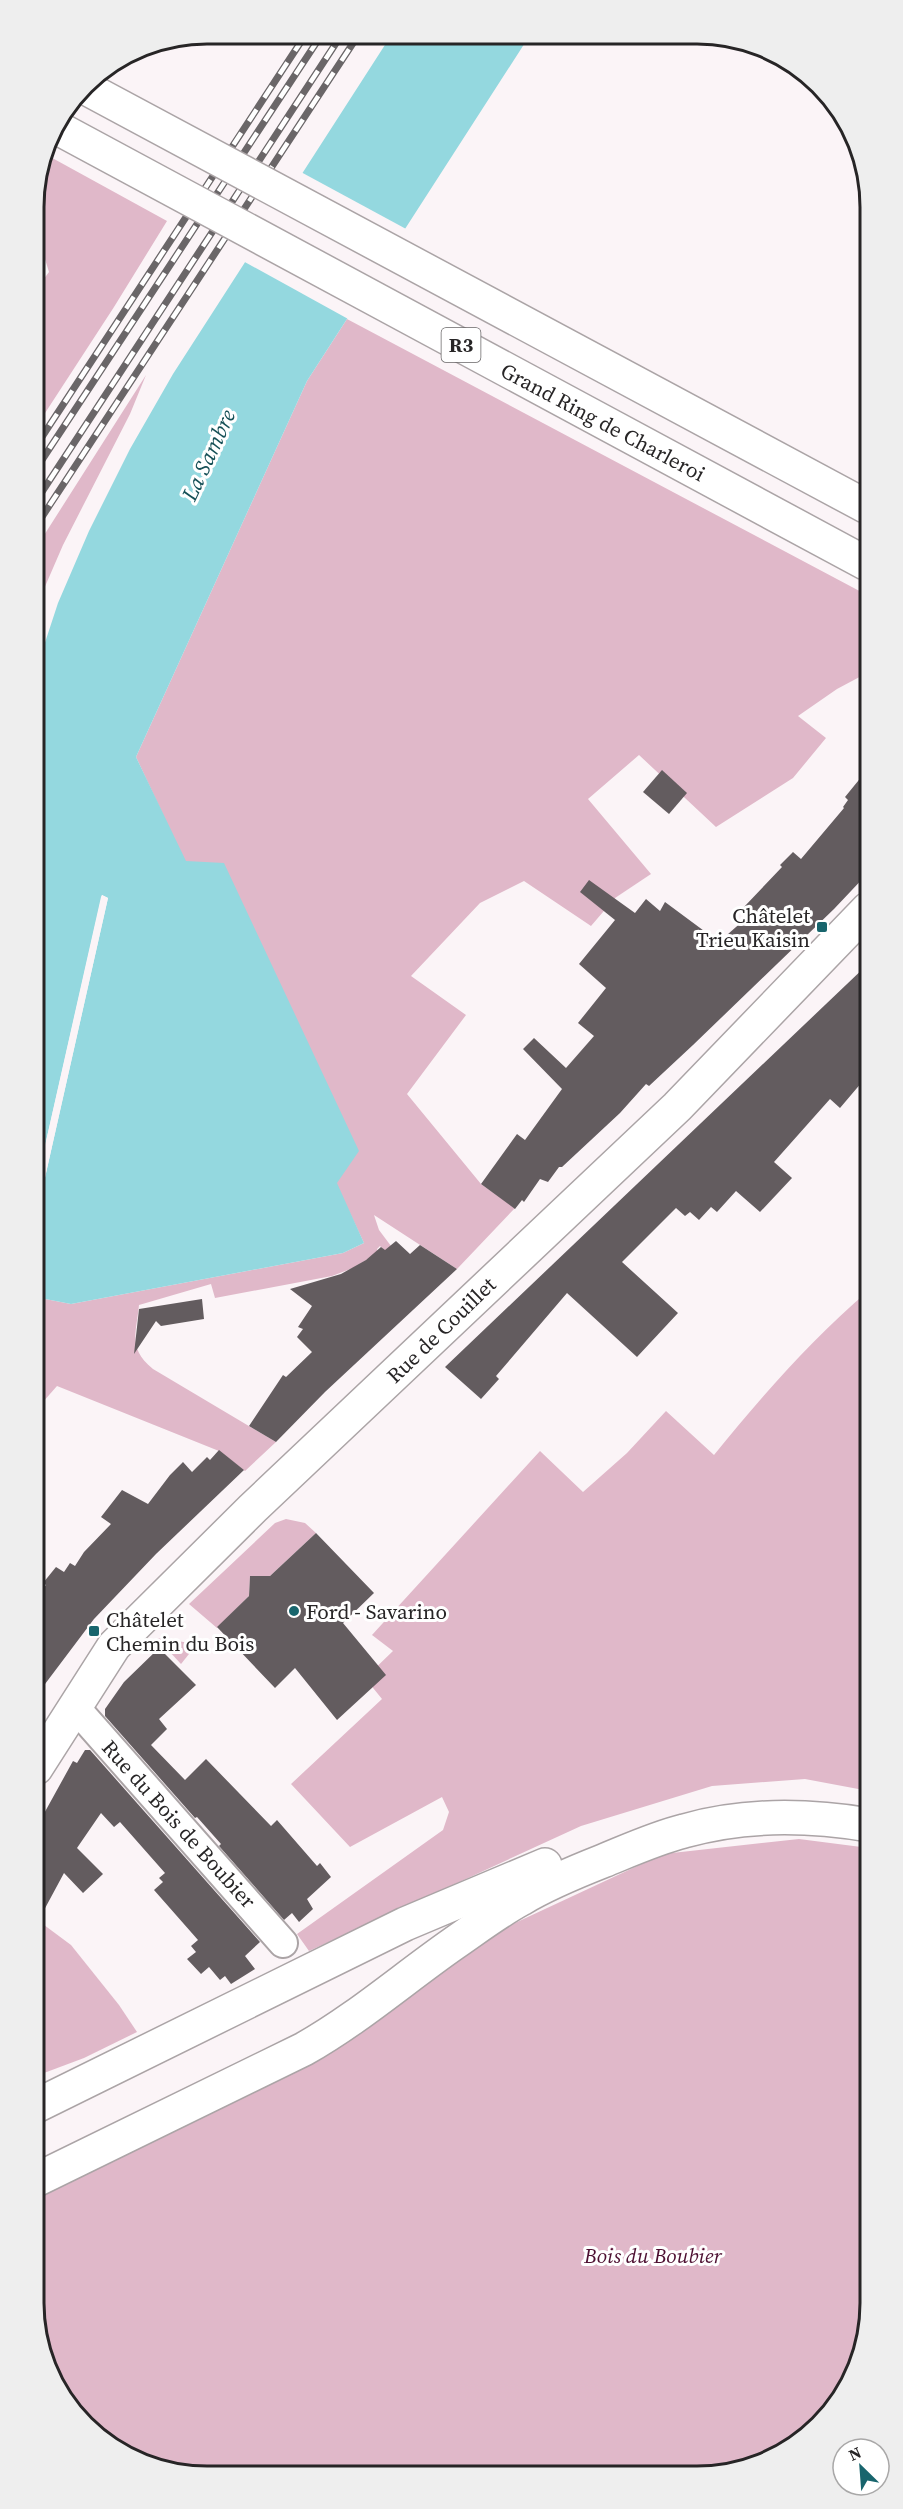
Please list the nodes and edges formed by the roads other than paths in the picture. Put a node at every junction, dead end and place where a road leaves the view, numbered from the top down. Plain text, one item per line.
1 (91, 91) edge
2 (63, 131) edge
3 (860, 503) edge
4 (860, 560) edge
5 (860, 918) edge
6 (74, 1706) junction
7 (44, 1755) edge
8 (859, 1806) edge
9 (859, 1824) edge
10 (283, 1942) dead end
11 (154, 2048) junction
12 (44, 2086) edge
13 (44, 2102) edge
14 (44, 2176) edge

1 - 3 main road, R3, bridge
2 - 4 main road, Grand Ring de Charleroi / R3, bridge
5 - 6 main road, Rue de Couillet
6 - 7 main road, Rue de Couillet
6 - 10 street, Rue du Bois de Boubier
8 - 11 main road
9 - 14 main road
11 - 12 main road
11 - 13 main road

